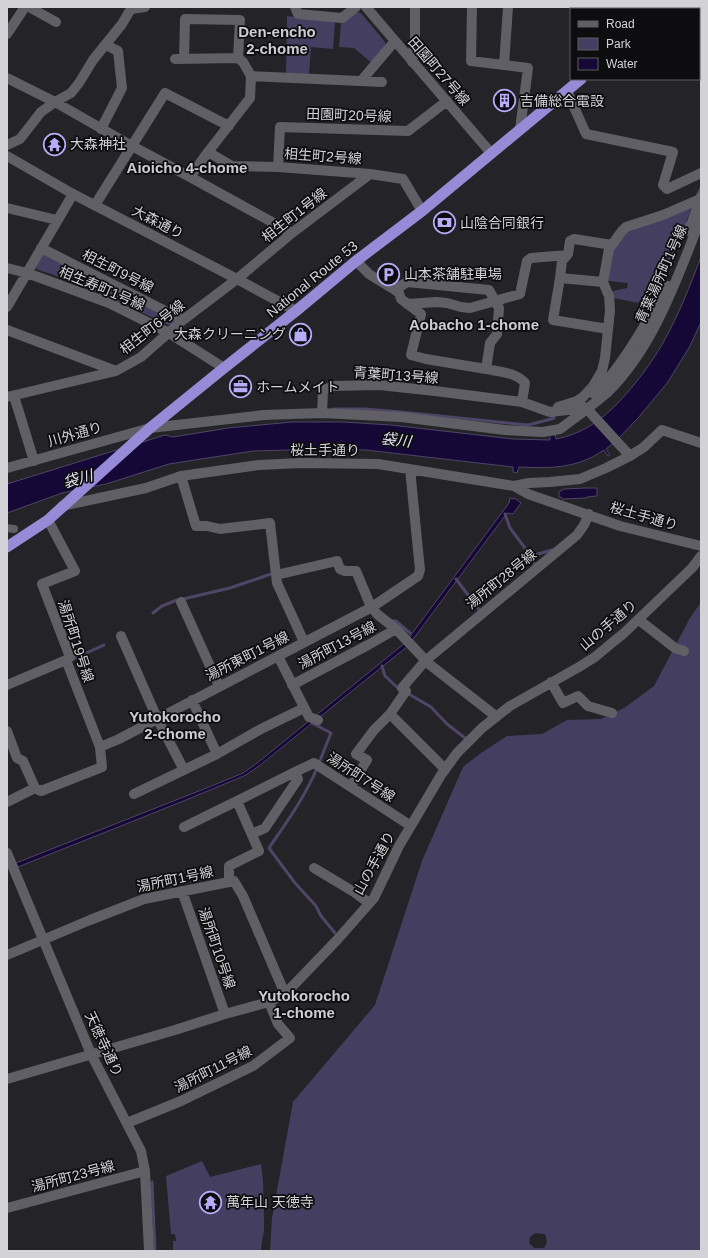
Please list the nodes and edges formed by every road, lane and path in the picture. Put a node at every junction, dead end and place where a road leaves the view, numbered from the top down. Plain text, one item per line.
1 (25, 7) edge
2 (29, 7) edge
3 (145, 7) edge
4 (295, 7) edge
5 (356, 7) edge
6 (366, 7) edge
7 (415, 7) edge
8 (472, 7) edge
9 (508, 7) edge
10 (131, 8) edge
11 (56, 22) dead end
12 (7, 34) edge
13 (395, 41) junction
14 (106, 46) junction
15 (238, 58) junction
16 (412, 62) junction
17 (504, 65) junction
18 (251, 76) junction
19 (7, 78) edge
20 (580, 80) edge
21 (361, 82) junction
22 (382, 82) dead end
23 (567, 91) junction
24 (447, 101) junction
25 (55, 102) junction
26 (228, 126) junction
27 (101, 129) junction
28 (520, 129) junction
29 (7, 145) edge
30 (132, 146) junction
31 (208, 152) junction
32 (491, 153) junction
33 (7, 156) edge
34 (278, 167) junction
35 (701, 173) edge
36 (370, 174) junction
37 (190, 177) junction
38 (73, 194) junction
39 (701, 198) edge
40 (95, 206) junction
41 (7, 208) edge
42 (422, 211) junction
43 (701, 218) edge
44 (57, 220) junction
45 (292, 233) junction
46 (612, 245) junction
47 (41, 248) junction
48 (567, 255) junction
49 (685, 258) junction
50 (356, 261) junction
51 (7, 268) edge
52 (27, 273) junction
53 (679, 275) junction
54 (560, 278) junction
55 (237, 279) junction
56 (603, 282) junction
57 (395, 290) junction
58 (495, 301) junction
59 (407, 304) junction
60 (7, 307) edge
61 (296, 311) junction
62 (184, 320) junction
63 (608, 328) junction
64 (7, 330) edge
65 (169, 333) junction
66 (224, 368) junction
67 (486, 369) junction
68 (116, 371) junction
69 (11, 396) edge
70 (582, 397) junction
71 (522, 402) junction
72 (547, 411) junction
73 (589, 411) junction
74 (322, 413) junction
75 (150, 428) junction
76 (701, 443) edge
77 (630, 456) junction
78 (34, 461) junction
79 (7, 468) edge
80 (410, 469) junction
81 (181, 476) junction
82 (514, 486) junction
83 (62, 506) junction
84 (589, 514) junction
85 (48, 520) junction
86 (11, 535) edge
87 (701, 546) edge
88 (7, 547) edge
89 (701, 556) edge
90 (276, 575) junction
91 (181, 602) dead end
92 (372, 607) junction
93 (639, 620) junction
94 (396, 629) junction
95 (121, 636) dead end
96 (304, 642) junction
97 (684, 651) dead end
98 (278, 656) junction
99 (66, 660) junction
100 (425, 661) junction
101 (551, 682) junction
102 (292, 684) junction
103 (7, 685) edge
104 (220, 686) junction
105 (192, 700) junction
106 (304, 708) junction
107 (612, 713) dead end
108 (390, 714) junction
109 (158, 718) junction
110 (495, 718) junction
111 (314, 719) dead end
112 (7, 731) edge
113 (100, 747) junction
114 (217, 754) junction
115 (445, 769) junction
116 (184, 770) junction
117 (295, 772) junction
118 (351, 786) junction
119 (35, 788) junction
120 (134, 794) dead end
121 (237, 801) junction
122 (7, 802) edge
123 (411, 826) junction
124 (184, 827) dead end
125 (252, 834) junction
126 (7, 853) edge
127 (314, 868) dead end
128 (228, 882) junction
129 (182, 891) junction
130 (370, 903) junction
131 (44, 939) junction
132 (7, 955) edge
133 (285, 994) junction
134 (269, 1002) junction
135 (225, 1014) junction
136 (91, 1054) junction
137 (7, 1079) edge
138 (127, 1123) junction
139 (145, 1171) junction
140 (7, 1208) edge
141 (149, 1251) edge

1 - 12 street
2 - 11 street
3 - 10 street
4 - 5 street
6 - 13 street, 田園町27号線
7 - 16 street
8 - 17 street
9 - 17 street
10 - 14 street
13 - 16 street, 田園町27号線
13 - 21 street
14 - 25 street
14 - 27 street
15 - 15 street
15 - 18 street
16 - 24 street, 田園町27号線
17 - 28 street
18 - 21 street
18 - 26 street
19 - 25 street
20 - 23 highway, National Route 53
21 - 22 street
23 - 28 highway, National Route 53
23 - 35 street
24 - 32 street, 田園町27号線
24 - 34 street, 田園町20号線
25 - 27 street
25 - 29 street
26 - 30 street
26 - 31 street
27 - 30 street
28 - 32 highway, National Route 53
30 - 37 street
30 - 40 street
31 - 34 street, 相生町2号線
31 - 37 street
32 - 42 highway, National Route 53
33 - 38 street, 大森通り
34 - 36 street, 相生町2号線
36 - 42 street, 相生町2号線
36 - 45 street, 相生町1号線
37 - 45 street
38 - 40 street, 大森通り
38 - 44 street
39 - 46 street
39 - 49 street
40 - 55 street, 大森通り
41 - 44 street
42 - 50 highway, National Route 53
43 - 49 street, 青葉湯所町1号線
44 - 47 street
45 - 55 street, 相生町1号線
46 - 48 street
46 - 56 street
47 - 52 street
47 - 62 street, 相生町9号線
48 - 54 street
48 - 58 street
49 - 53 street, 青葉湯所町1号線
50 - 57 street
50 - 61 highway, National Route 53
51 - 52 street, 相生寿町1号線
52 - 60 street
52 - 65 street, 相生寿町1号線
53 - 70 street
53 - 73 street, 青葉湯所町1号線
54 - 56 street
54 - 63 street
55 - 61 street, 大森通り
55 - 62 street, 相生町6号線
56 - 63 street
57 - 58 street
57 - 59 street
58 - 59 street
58 - 67 street
59 - 67 street
61 - 66 highway, National Route 53
62 - 65 street, 相生町6号線
63 - 70 street
64 - 68 street
65 - 66 street, 相生寿町1号線
65 - 68 street, 相生町6号線
66 - 75 highway, National Route 53
67 - 71 street
68 - 69 street, 相生町6号線
69 - 78 street
70 - 72 street
71 - 72 street, 青葉町13号線
71 - 74 street, 青葉町13号線
72 - 73 street, 青葉町13号線
73 - 74 street, 青葉湯所町1号線
73 - 77 street
74 - 75 street
75 - 78 street, 川外通り
75 - 83 highway, National Route 53
76 - 77 street
77 - 82 street
78 - 79 street, 川外通り
80 - 81 street, 桜土手通り
80 - 82 street, 桜土手通り
80 - 92 street, 湯所東町1号線
81 - 83 street, 桜土手通り
81 - 90 street
82 - 84 street, 桜土手通り
83 - 85 highway, National Route 53
84 - 87 street, 桜土手通り
84 - 100 street, 湯所町28号線
85 - 86 highway, National Route 53
85 - 99 street, 湯所町19号線
86 - 88 highway, National Route 53
89 - 93 street, 山の手通り
90 - 92 street
90 - 96 street
91 - 104 street
92 - 94 street
92 - 96 street, 湯所東町1号線
93 - 97 street
93 - 101 street, 山の手通り
94 - 100 street
94 - 102 street, 湯所町13号線
95 - 109 street
96 - 98 street, 湯所東町1号線
98 - 102 street
98 - 104 street, 湯所東町1号線
99 - 103 street
99 - 113 street, 湯所町19号線
100 - 108 street, 湯所町28号線
100 - 110 street
101 - 107 street
101 - 110 street, 山の手通り
102 - 106 street
104 - 105 street, 湯所東町1号線
105 - 109 street, 湯所東町1号線
105 - 114 street
106 - 111 street
106 - 114 street
108 - 115 street
108 - 118 street
109 - 113 street, 湯所東町1号線
109 - 116 street
110 - 115 street, 山の手通り
112 - 119 street
113 - 119 street
114 - 116 street
115 - 123 street, 山の手通り
116 - 120 street
117 - 118 street, 湯所町7号線
117 - 121 street
117 - 125 street
118 - 123 street, 湯所町7号線
119 - 122 street
121 - 124 street
121 - 125 street
123 - 130 street, 山の手通り
125 - 128 street
126 - 131 street, 天徳寺通り
127 - 130 street
128 - 129 street, 湯所町1号線
128 - 133 street, 湯所町1号線
129 - 131 street, 湯所町1号線
129 - 135 street, 湯所町10号線
130 - 133 street, 山の手通り
131 - 132 street, 湯所町1号線
131 - 136 street, 天徳寺通り
133 - 134 street, 山の手通り
134 - 135 street, 山の手通り
134 - 138 street, 湯所町11号線
135 - 136 street, 山の手通り
136 - 137 street, 山の手通り
136 - 138 street, 天徳寺通り
138 - 139 street, 天徳寺通り
139 - 140 street, 湯所町23号線
139 - 141 street, 天徳寺通り

